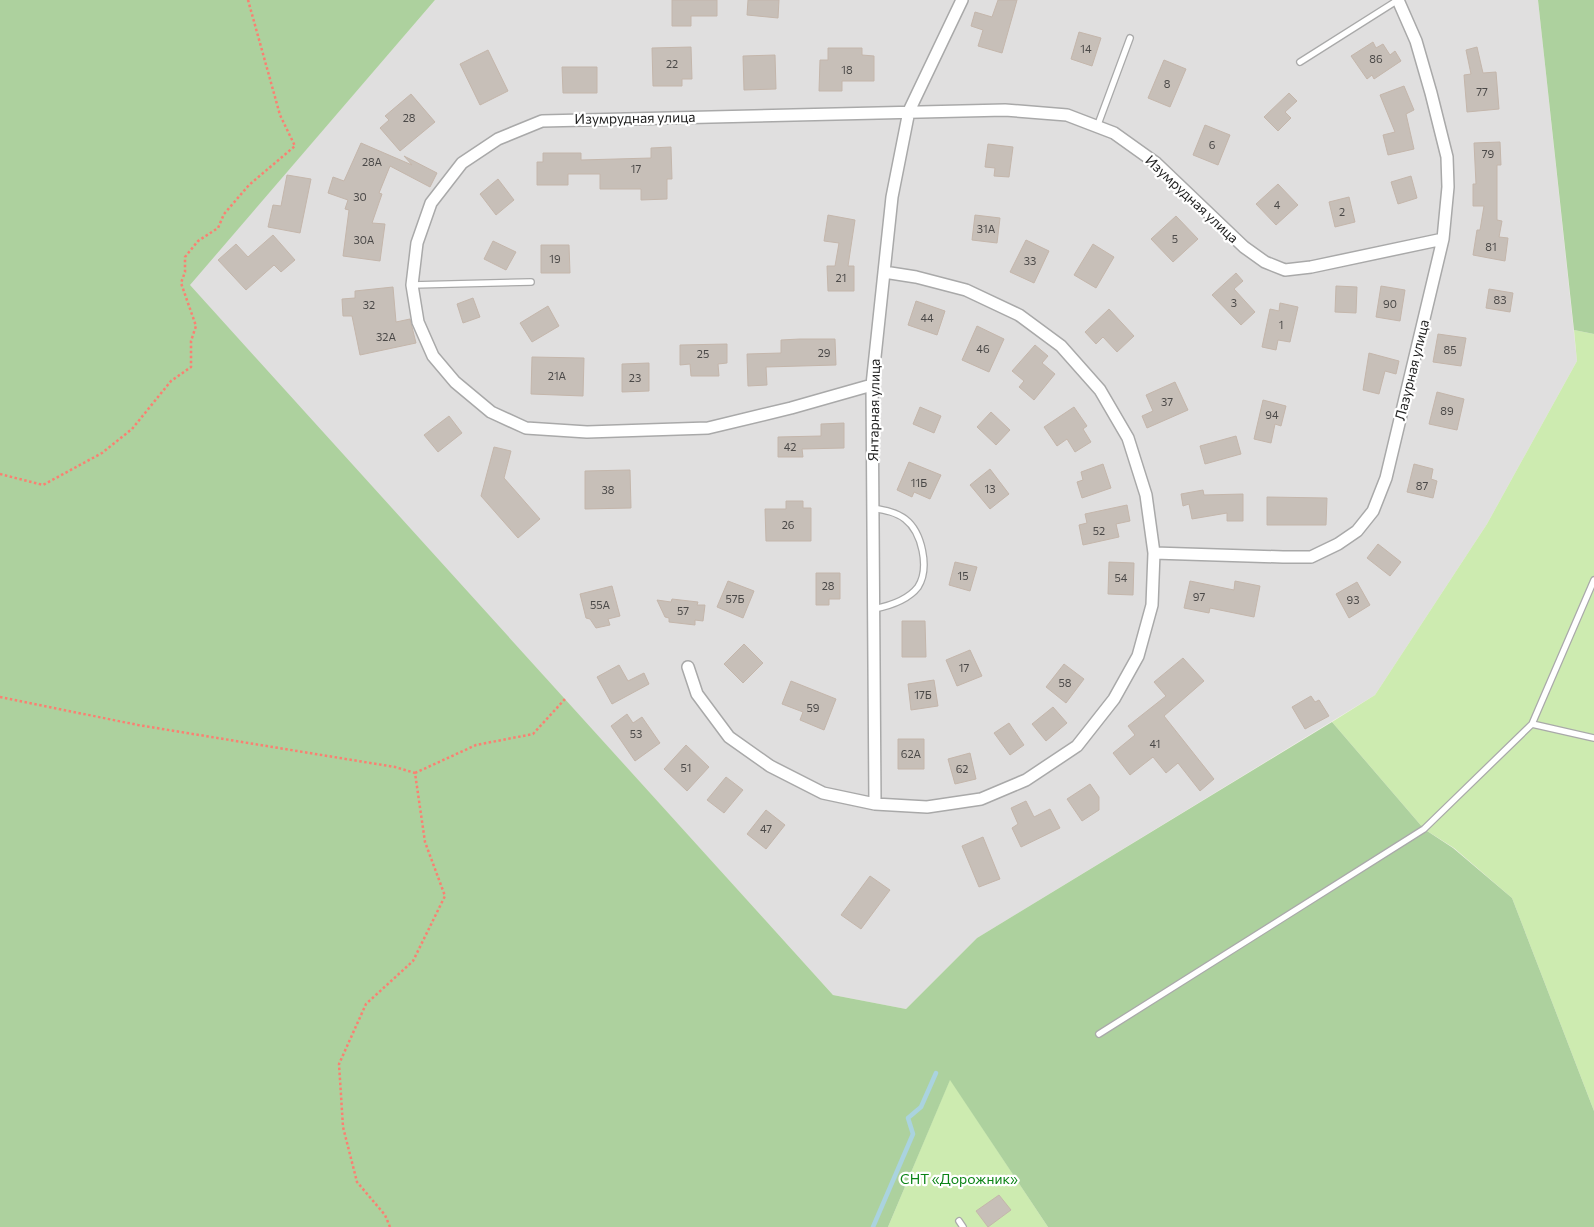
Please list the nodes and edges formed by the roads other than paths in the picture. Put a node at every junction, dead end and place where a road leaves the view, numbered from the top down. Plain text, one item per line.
1 (962, 0) edge
2 (1398, 0) edge
3 (1130, 38) dead end
4 (1300, 62) dead end
5 (909, 111) junction
6 (1097, 127) junction
7 (1443, 239) junction
8 (884, 272) junction
9 (531, 282) dead end
10 (412, 285) junction
11 (872, 385) junction
12 (873, 508) junction
13 (1154, 553) junction
14 (1594, 580) edge
15 (874, 609) junction
16 (688, 667) dead end
17 (1532, 724) junction
18 (1594, 738) edge
19 (875, 804) junction
20 (1099, 1034) dead end
21 (959, 1221) dead end
22 (963, 1227) edge

1 - 5 street, Янтарная улица
2 - 4 lane
2 - 7 street, Лазурная улица
3 - 6 lane
5 - 6 street, Изумрудная улица
5 - 8 street, Янтарная улица
5 - 10 street, Изумрудная улица
6 - 7 street, Изумрудная улица
7 - 13 street, Лазурная улица
8 - 11 street, Янтарная улица
8 - 13 street
9 - 10 lane
10 - 11 street, Изумрудная улица
11 - 12 street, Янтарная улица
12 - 15 street, Янтарная улица
12 - 15 lane
13 - 19 street
14 - 17 lane
15 - 19 street, Янтарная улица
16 - 19 street
17 - 18 lane
17 - 20 lane
21 - 22 lane

